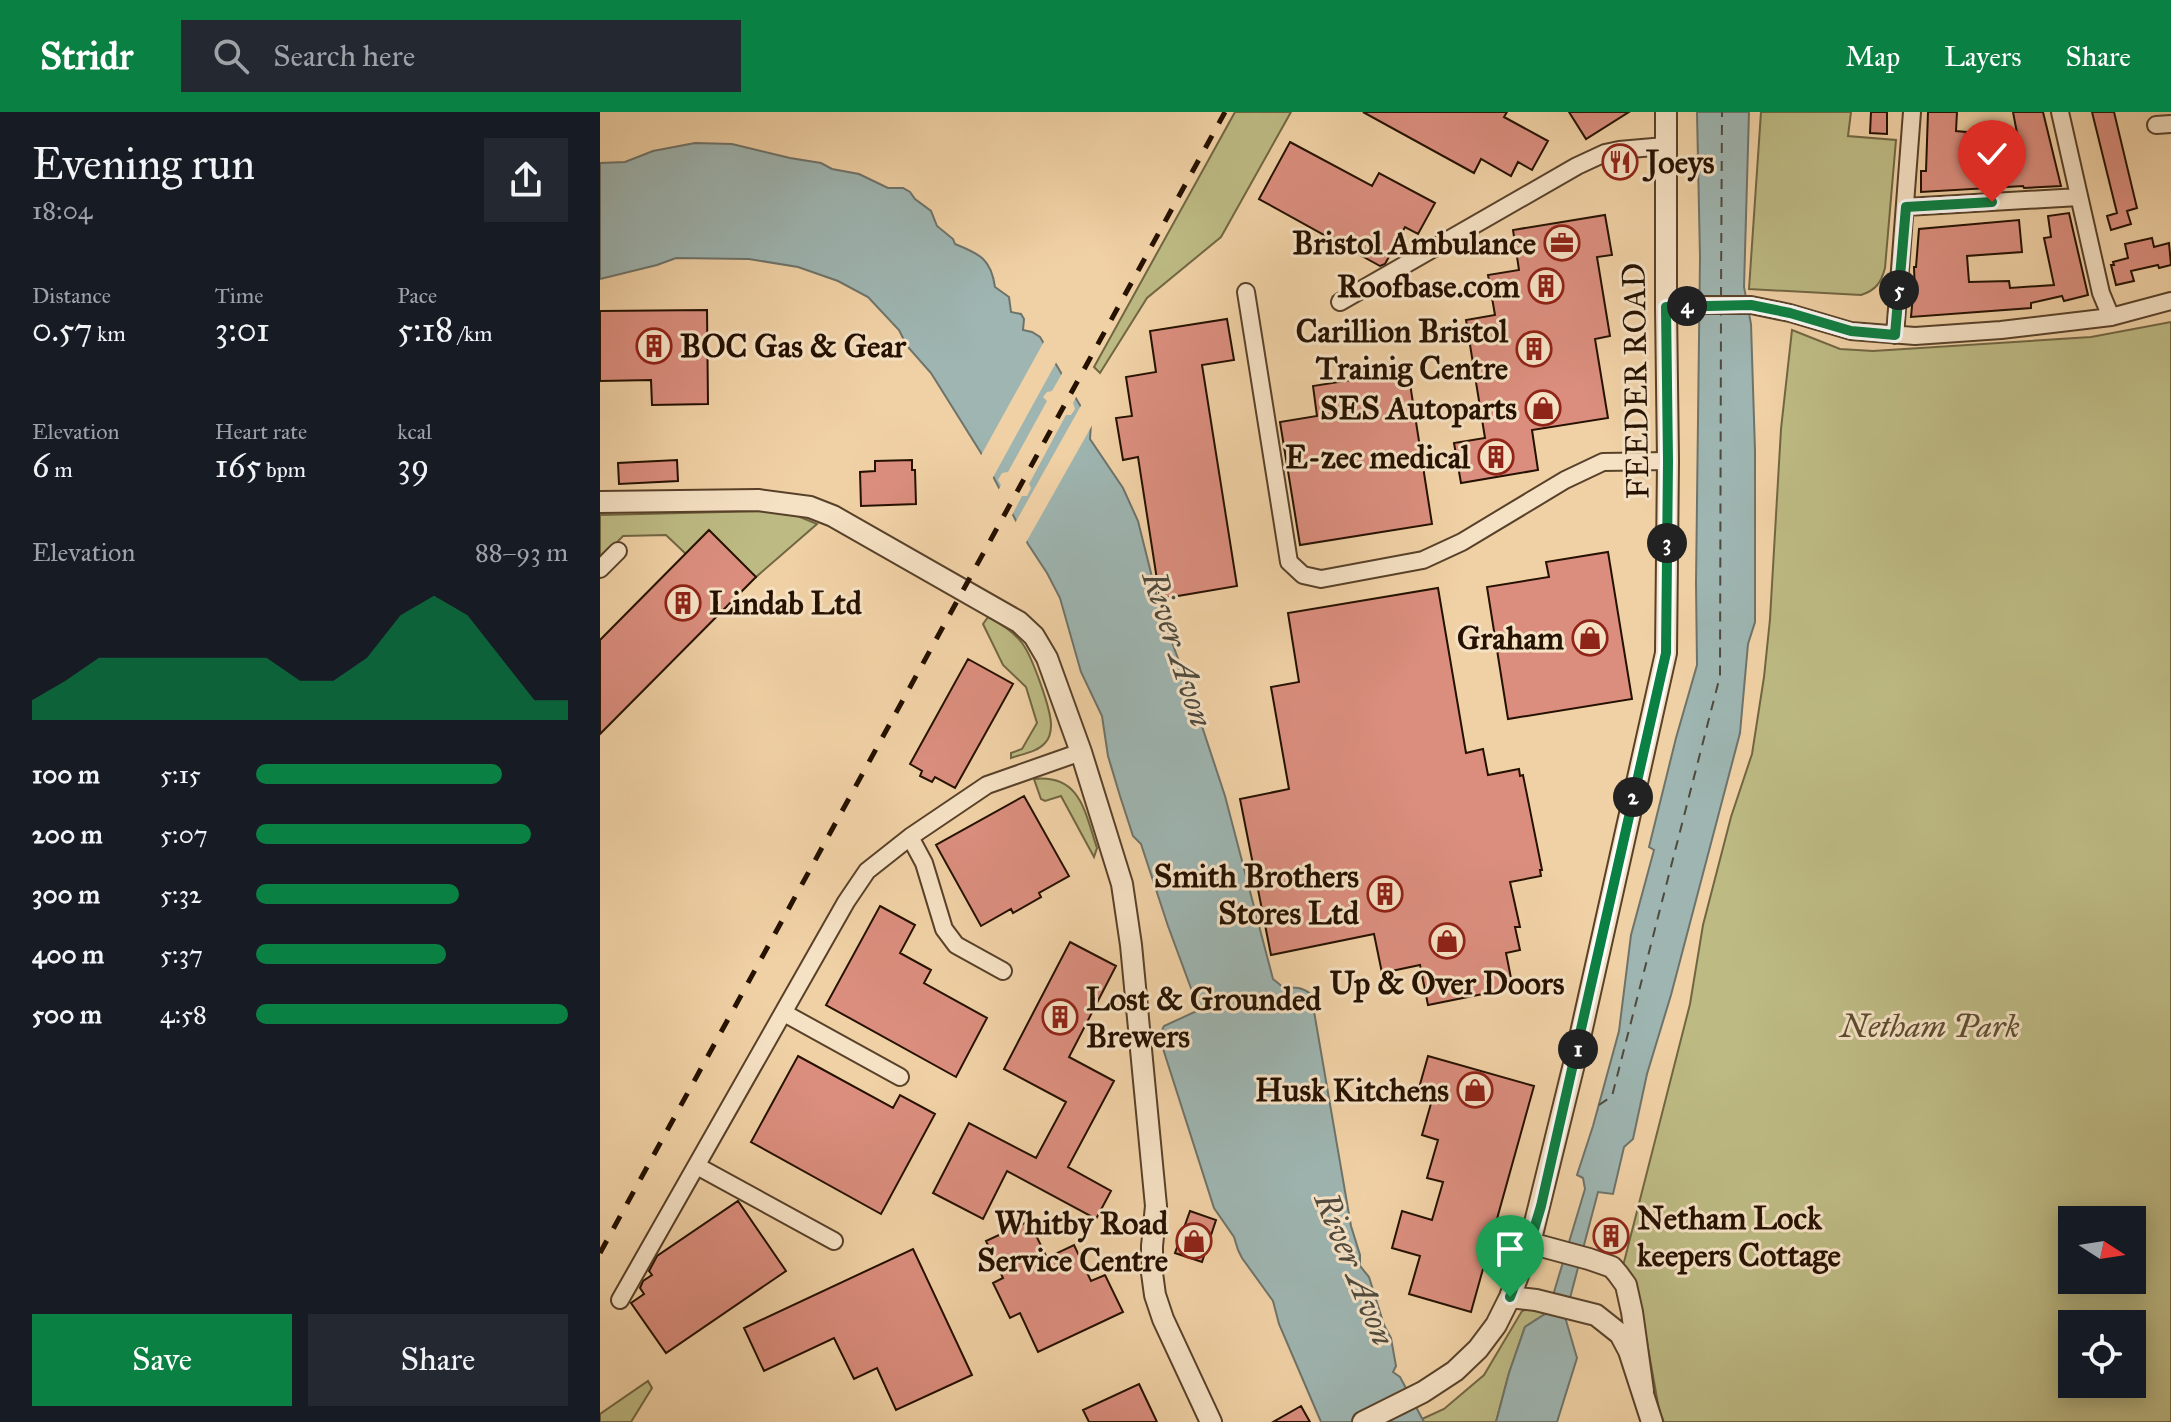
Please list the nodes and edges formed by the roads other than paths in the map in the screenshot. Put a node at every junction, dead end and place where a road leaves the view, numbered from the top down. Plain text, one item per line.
1 (1666, 112) edge
2 (1912, 112) edge
3 (2060, 112) edge
4 (1665, 146) junction
5 (2079, 197) junction
6 (1906, 207) junction
7 (1246, 292) dead end
8 (2171, 301) edge
9 (1340, 302) dead end
10 (1666, 307) junction
11 (2111, 317) junction
12 (1895, 335) junction
13 (1668, 461) junction
14 (600, 502) edge
15 (618, 551) dead end
16 (600, 569) edge
17 (1081, 752) junction
18 (910, 837) junction
19 (1003, 971) dead end
20 (784, 1013) junction
21 (900, 1077) dead end
22 (697, 1166) junction
23 (834, 1241) dead end
24 (1530, 1243) junction
25 (1510, 1297) junction
26 (620, 1300) dead end
27 (1643, 1391) junction
28 (1211, 1422) edge
29 (1363, 1422) edge
30 (1652, 1422) edge

1 - 4 street, FEEDER ROAD
2 - 6 street
3 - 5 street
4 - 9 street
4 - 10 street, FEEDER ROAD
5 - 6 street
5 - 11 street
6 - 12 street
7 - 13 street
8 - 11 street
10 - 12 street
10 - 13 street, FEEDER ROAD
11 - 12 street
13 - 24 street, FEEDER ROAD
14 - 17 street
15 - 16 street
17 - 18 street
17 - 28 street
18 - 19 street
18 - 20 street
20 - 21 street
20 - 22 street
22 - 23 street
22 - 26 street
24 - 25 street, FEEDER ROAD
24 - 27 street
25 - 27 street
25 - 29 street, FEEDER ROAD
27 - 30 street

